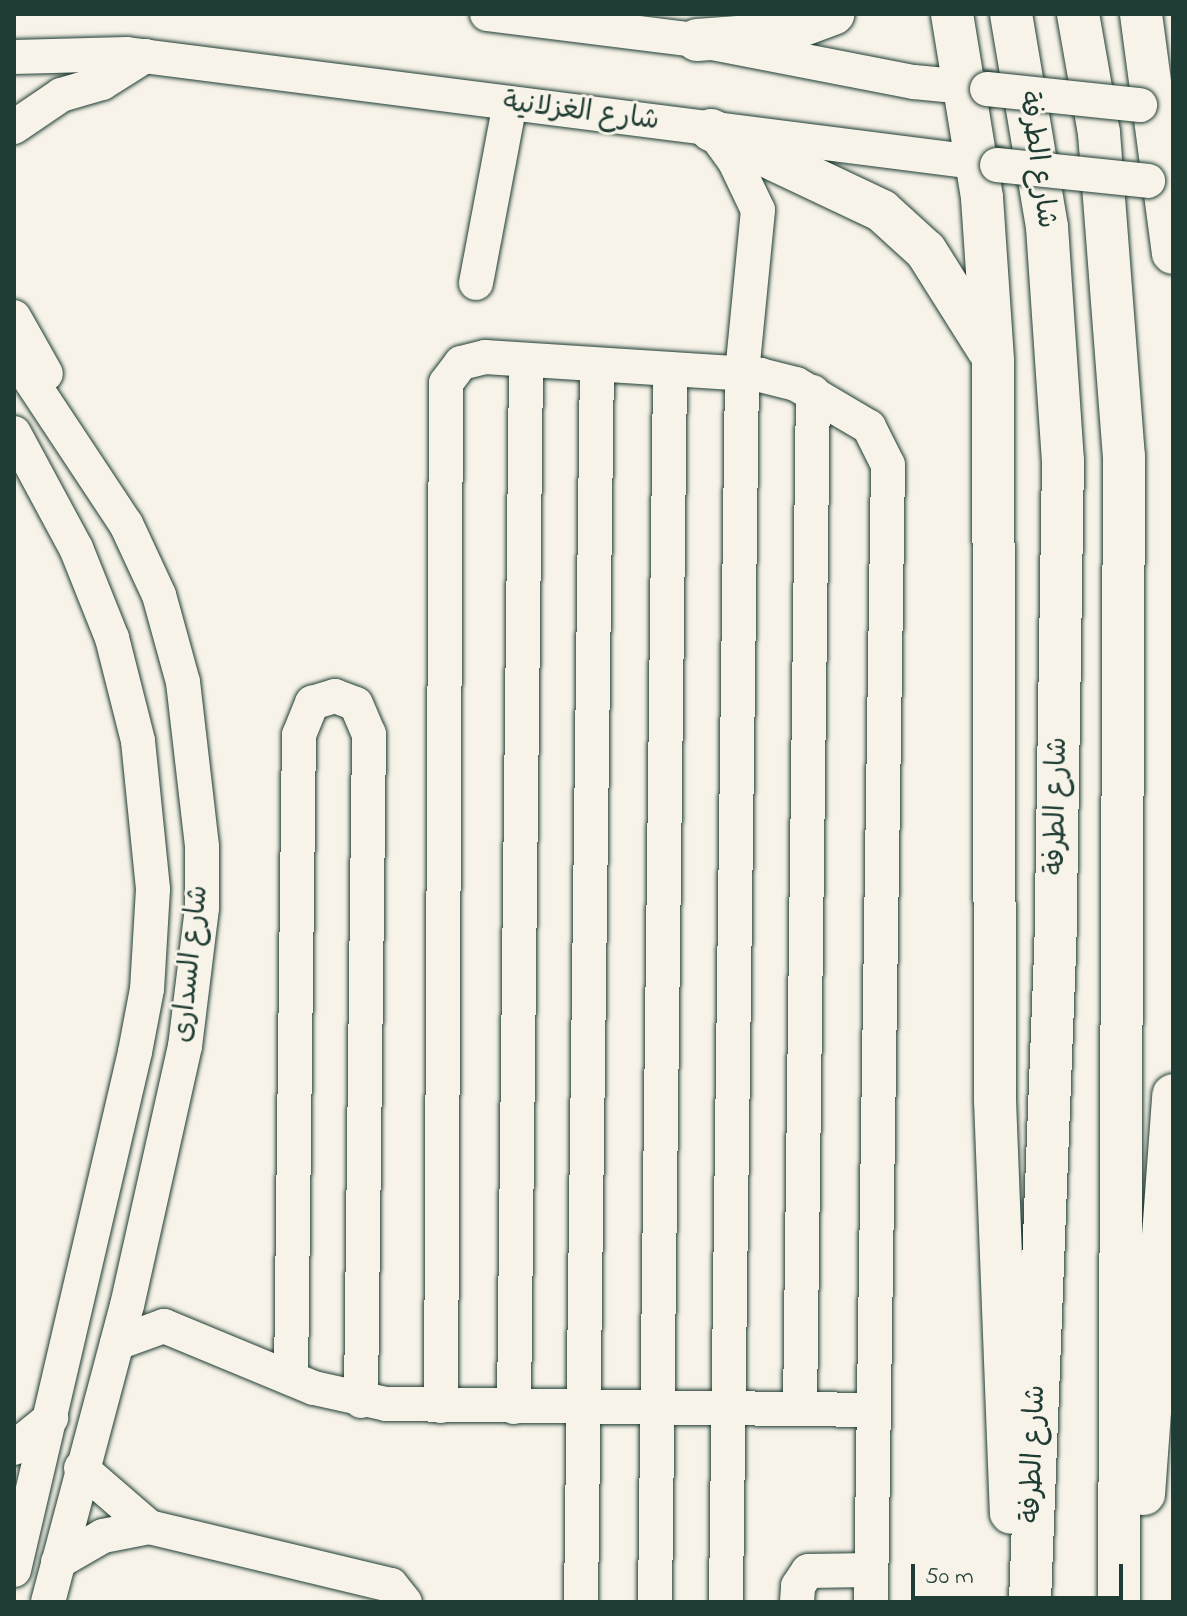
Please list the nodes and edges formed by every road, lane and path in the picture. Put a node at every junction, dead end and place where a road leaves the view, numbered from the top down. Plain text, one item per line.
1 (487, 14) edge
2 (833, 14) edge
3 (952, 14) edge
4 (1011, 14) edge
5 (1078, 14) edge
6 (1141, 14) edge
7 (602, 21) edge
8 (697, 40) junction
9 (145, 56) junction
10 (14, 57) edge
11 (977, 87) junction
12 (510, 103) junction
13 (1156, 106) edge
14 (14, 127) edge
15 (711, 130) junction
16 (987, 163) junction
17 (802, 170) junction
18 (1162, 184) edge
19 (758, 210) junction
20 (1173, 253) edge
21 (476, 283) dead end
22 (14, 317) edge
23 (14, 355) edge
24 (526, 360) junction
25 (993, 361) junction
26 (597, 365) junction
27 (670, 369) junction
28 (742, 374) junction
29 (813, 392) junction
30 (52, 410) junction
31 (14, 433) edge
32 (1173, 1095) edge
33 (136, 1269) junction
34 (78, 1287) junction
35 (127, 1305) junction
36 (164, 1326) junction
37 (117, 1343) junction
38 (291, 1378) junction
39 (361, 1401) junction
40 (441, 1406) junction
41 (514, 1407) junction
42 (584, 1407) junction
43 (657, 1408) junction
44 (729, 1408) junction
45 (800, 1409) junction
46 (874, 1410) junction
47 (51, 1418) junction
48 (14, 1448) edge
49 (81, 1468) junction
50 (149, 1527) junction
51 (58, 1562) junction
52 (14, 1570) edge
53 (871, 1586) edge
54 (48, 1602) edge
55 (405, 1602) edge
56 (581, 1602) edge
57 (655, 1602) edge
58 (726, 1602) edge
59 (797, 1602) edge
60 (1021, 1602) edge
61 (1030, 1602) edge
62 (1119, 1602) edge
63 (1127, 1602) edge

1 - 7 street
2 - 8 main road
3 - 11 main road
4 - 61 main road, شارع الطرفة
5 - 62 main road
6 - 13 main road
7 - 8 street
8 - 11 street
9 - 10 street, شارع الغزلانية
9 - 12 street, شارع الغزلانية
9 - 14 street
11 - 13 street, bridge
11 - 16 main road
12 - 15 street, شارع الغزلانية
12 - 21 street
13 - 18 main road
15 - 16 street, شارع الغزلانية
15 - 17 main road
15 - 19 street
16 - 18 street, شارع الغزلانية, bridge
16 - 25 main road
17 - 19 street
17 - 25 main road
18 - 20 main road
19 - 28 street
22 - 30 street
23 - 30 street, شارع السدارى
24 - 26 street
24 - 40 street
24 - 41 street
25 - 60 main road
26 - 27 street
26 - 42 street
27 - 28 street
27 - 43 street
28 - 29 street
28 - 44 street
29 - 45 street
29 - 46 street
30 - 33 street, شارع السدارى
31 - 34 street, شارع السدارى
32 - 63 main road
33 - 35 street, شارع السدارى
33 - 36 street
34 - 35 street
34 - 47 street, شارع السدارى
35 - 37 street, شارع السدارى
36 - 37 street
36 - 38 street
37 - 49 street, شارع السدارى
38 - 39 street
38 - 39 street
39 - 40 street
40 - 41 street
41 - 42 street
42 - 43 street
42 - 56 street
43 - 44 street
43 - 57 street
44 - 45 street
44 - 58 street
45 - 46 street
46 - 53 street
47 - 48 street
47 - 52 street, شارع السدارى
49 - 50 street
49 - 51 street, شارع السدارى
50 - 51 street
50 - 55 street
51 - 54 street, شارع السدارى
53 - 59 street

